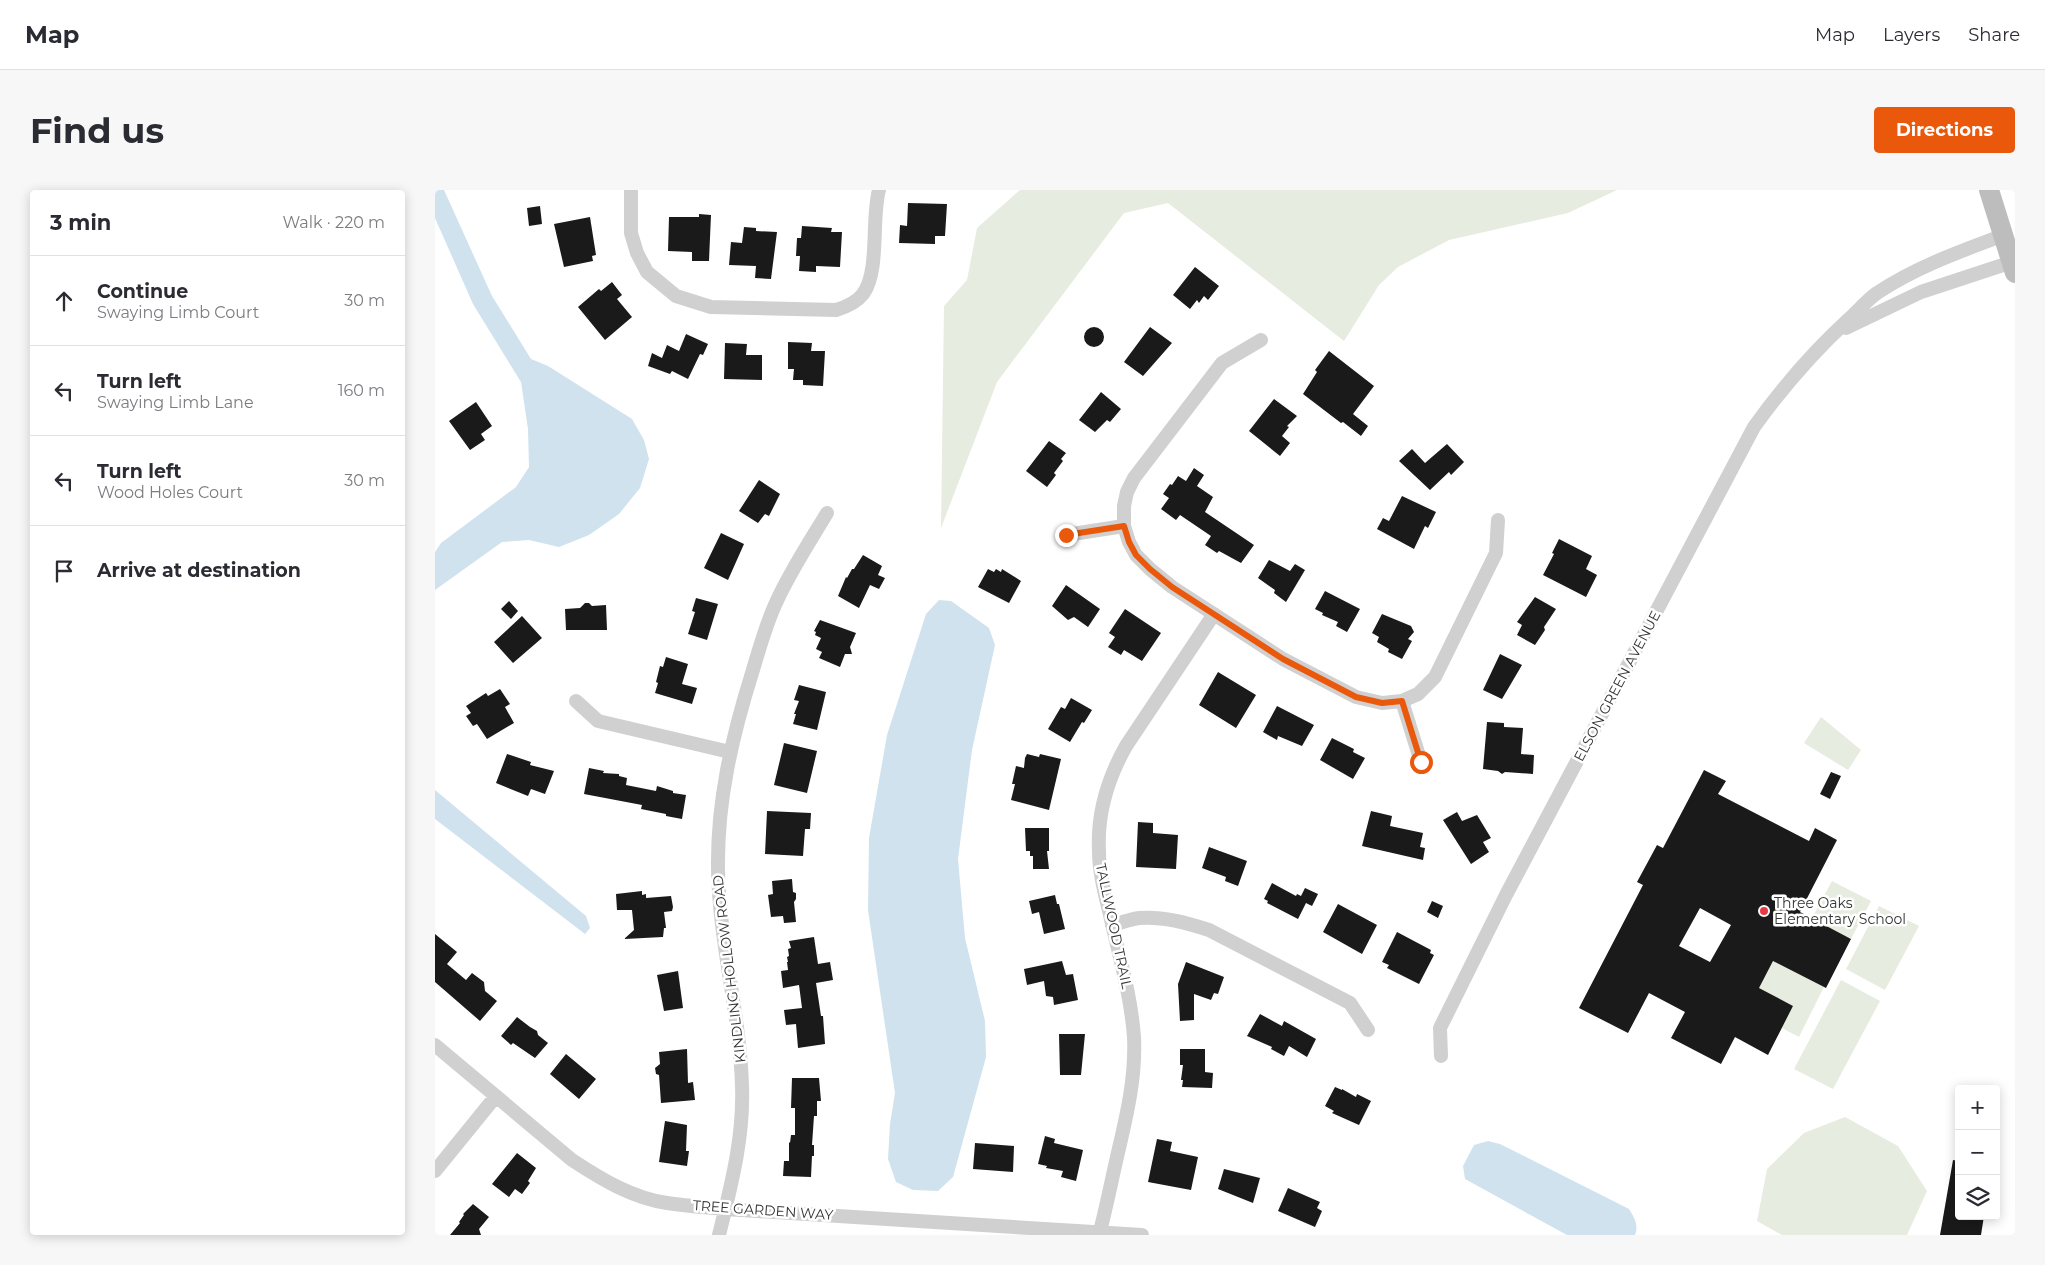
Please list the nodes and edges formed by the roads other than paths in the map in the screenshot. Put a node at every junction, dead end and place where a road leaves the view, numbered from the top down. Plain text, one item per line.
1 (631, 190) edge
2 (879, 190) edge
3 (1989, 190) edge
4 (2004, 234) junction
5 (2014, 267) edge
6 (1832, 335) junction
7 (1261, 340) dead end
8 (827, 513) dead end
9 (1498, 520) dead end
10 (1124, 526) junction
11 (1066, 535) dead end
12 (1214, 614) junction
13 (576, 701) dead end
14 (1402, 701) junction
15 (731, 752) junction
16 (1421, 762) dead end
17 (1112, 925) junction
18 (1368, 1030) dead end
19 (435, 1046) edge
20 (1441, 1056) dead end
21 (496, 1096) junction
22 (435, 1171) edge
23 (725, 1209) junction
24 (1099, 1233) edge
25 (719, 1235) edge
26 (1142, 1235) edge

1 - 2 street
3 - 4 main road
4 - 5 main road
4 - 6 street, ELSON GREEN AVENUE
5 - 6 street, ELSON GREEN AVENUE
6 - 20 street, ELSON GREEN AVENUE
7 - 10 street
8 - 15 street, KINDLING HOLLOW ROAD
9 - 14 street
10 - 11 street
10 - 12 street
12 - 14 street
12 - 17 street, TALLWOOD TRAIL
13 - 15 street
14 - 16 street
15 - 23 street, KINDLING HOLLOW ROAD
17 - 18 street
17 - 24 street, TALLWOOD TRAIL
19 - 21 street, TREE GARDEN WAY
21 - 22 street
21 - 23 street, TREE GARDEN WAY
23 - 24 street, TREE GARDEN WAY
23 - 25 street, KINDLING HOLLOW ROAD
24 - 26 street, TREE GARDEN WAY

